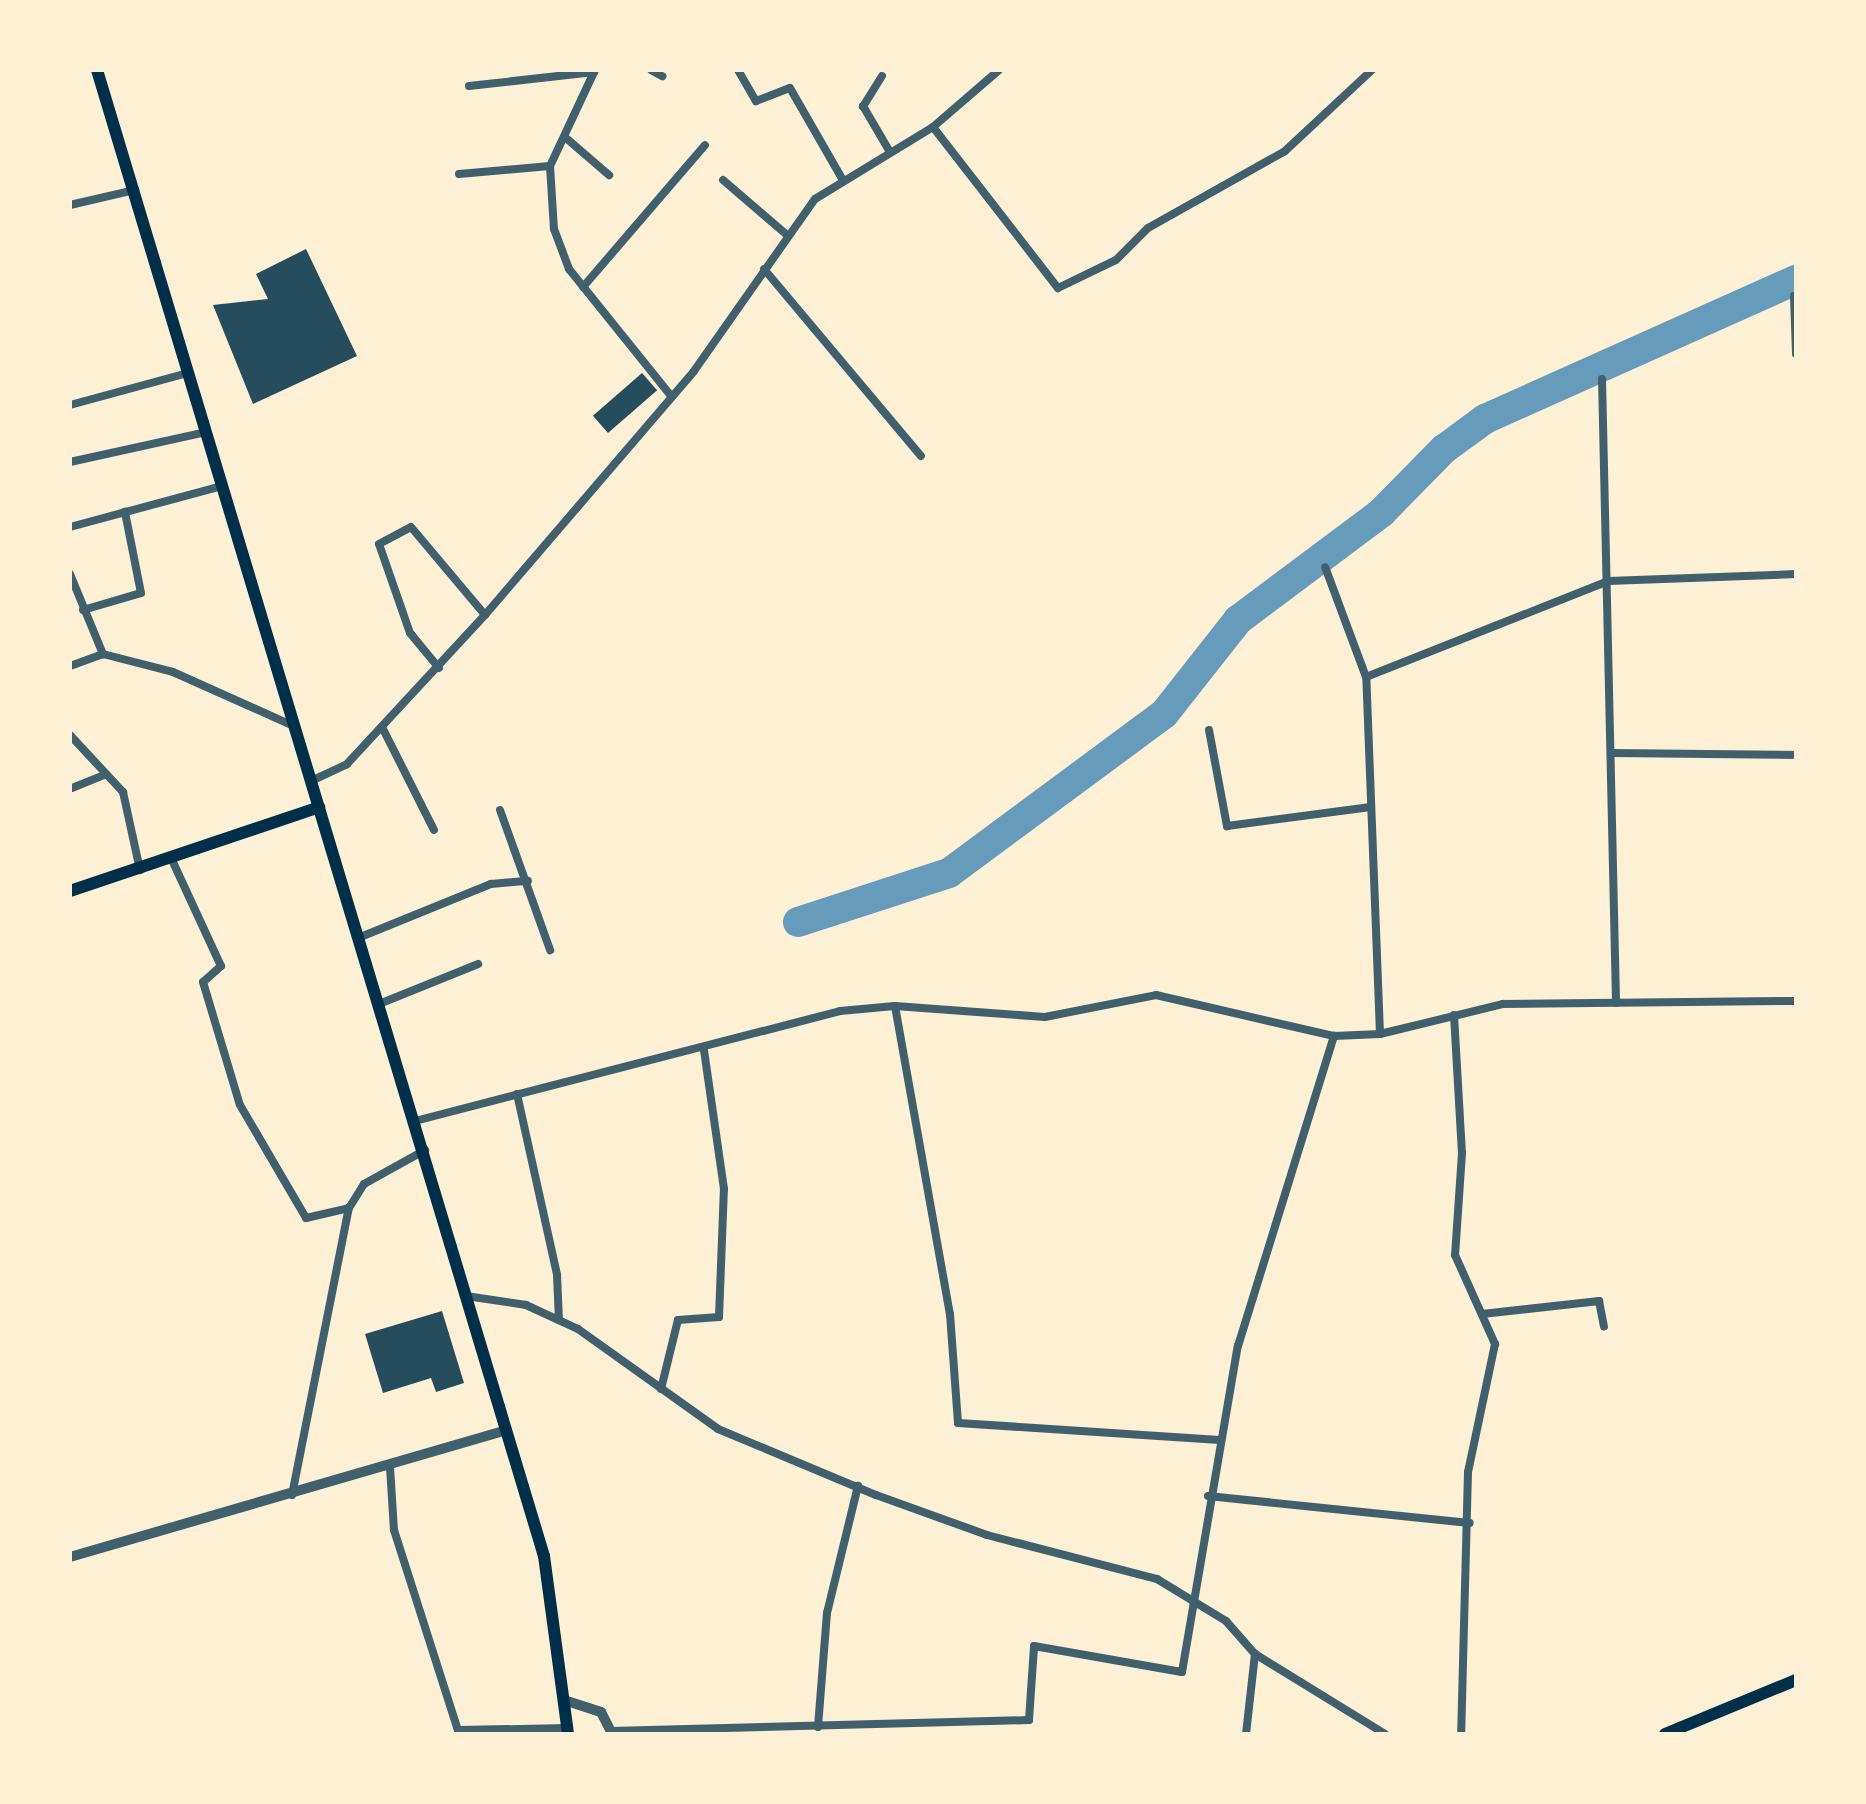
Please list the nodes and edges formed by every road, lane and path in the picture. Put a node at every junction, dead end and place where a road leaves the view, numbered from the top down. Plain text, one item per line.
1 (97, 70) edge
2 (651, 70) edge
3 (738, 70) edge
4 (999, 70) edge
5 (1372, 70) edge
6 (595, 71) edge
7 (662, 76) dead end
8 (882, 76) dead end
9 (469, 86) dead end
10 (933, 127) junction
11 (566, 138) junction
12 (705, 145) dead end
13 (890, 152) junction
14 (550, 166) junction
15 (459, 174) dead end
16 (609, 175) dead end
17 (723, 180) dead end
18 (843, 180) junction
19 (135, 190) junction
20 (70, 205) edge
21 (788, 236) junction
22 (764, 269) junction
23 (583, 287) junction
24 (1794, 296) edge
25 (1796, 354) edge
26 (188, 373) junction
27 (1602, 379) dead end
28 (671, 396) junction
29 (70, 405) edge
30 (206, 432) junction
31 (921, 456) dead end
32 (70, 462) edge
33 (222, 486) junction
34 (125, 512) junction
35 (70, 527) edge
36 (1325, 567) dead end
37 (70, 574) edge
38 (1796, 574) edge
39 (1608, 581) junction
40 (83, 610) junction
41 (485, 615) junction
42 (103, 654) junction
43 (70, 666) edge
44 (439, 668) junction
45 (1366, 677) junction
46 (294, 726) junction
47 (383, 729) junction
48 (1209, 730) dead end
49 (70, 735) edge
50 (1611, 753) junction
51 (1796, 755) edge
52 (106, 774) junction
53 (311, 781) junction
54 (72, 788) edge
55 (319, 807) junction
56 (1371, 807) junction
57 (500, 810) dead end
58 (434, 830) dead end
59 (172, 860) junction
60 (140, 871) junction
61 (528, 881) junction
62 (70, 891) edge
63 (358, 938) junction
64 (550, 950) dead end
65 (478, 964) dead end
66 (1796, 1001) edge
67 (1616, 1003) junction
68 (379, 1004) junction
69 (895, 1006) junction
70 (1454, 1015) junction
71 (1380, 1034) junction
72 (1334, 1036) junction
73 (704, 1050) junction
74 (517, 1094) junction
75 (415, 1121) junction
76 (425, 1150) junction
77 (349, 1208) junction
78 (466, 1296) junction
79 (1482, 1314) junction
80 (559, 1320) junction
81 (1604, 1327) dead end
82 (661, 1389) junction
83 (507, 1430) junction
84 (1219, 1440) junction
85 (390, 1467) junction
86 (858, 1486) junction
87 (291, 1496) junction
88 (1208, 1496) junction
89 (1470, 1523) junction
90 (70, 1557) edge
91 (1191, 1602) junction
92 (1255, 1654) junction
93 (1796, 1680) edge
94 (567, 1701) junction
95 (818, 1727) junction
96 (568, 1731) edge
97 (612, 1732) edge
98 (1246, 1734) edge
99 (1385, 1734) edge
100 (1461, 1734) edge
101 (1665, 1734) edge

1 - 19 main road
2 - 7 street
3 - 18 street
4 - 10 street
5 - 10 street
6 - 9 street
6 - 11 street
8 - 13 street
10 - 13 street
11 - 14 street
11 - 16 street
12 - 23 street
13 - 18 street
14 - 15 street
14 - 23 street
17 - 21 street
18 - 21 street
19 - 20 street
19 - 26 main road
21 - 22 street
22 - 28 street
22 - 31 street
23 - 28 street
24 - 25 street
26 - 29 street
26 - 30 main road
27 - 39 street
28 - 41 street
30 - 32 street
30 - 33 main road
33 - 34 street
33 - 46 main road
34 - 35 street
34 - 40 street
36 - 45 street
37 - 40 street
38 - 39 street
39 - 45 street
39 - 50 street
40 - 42 street
41 - 44 street
41 - 44 street
42 - 43 street
42 - 46 street
44 - 47 street
45 - 56 street
46 - 53 main road
47 - 53 street
47 - 58 street
48 - 56 street
49 - 52 street
50 - 51 street
50 - 67 street
52 - 54 street
52 - 60 street
53 - 55 main road
55 - 59 main road
55 - 63 main road
56 - 71 street
57 - 61 street
59 - 60 main road
59 - 77 street
60 - 62 main road
61 - 63 street
61 - 64 street
63 - 68 main road
65 - 68 street
66 - 67 street
67 - 70 street
68 - 75 main road
69 - 72 street
69 - 73 street
69 - 84 street
70 - 71 street
70 - 79 street
71 - 72 street
72 - 84 street
73 - 74 street
73 - 82 street
74 - 75 street
74 - 80 street
75 - 76 main road
76 - 77 street
76 - 78 main road
77 - 87 street
78 - 80 street
78 - 83 main road
79 - 81 street
79 - 89 street
80 - 82 street
82 - 86 street
83 - 85 street
83 - 94 main road
84 - 88 street
85 - 87 street
85 - 96 street
86 - 91 street
86 - 95 street
87 - 90 street
88 - 89 street
88 - 91 street
89 - 100 street
91 - 92 street
91 - 95 street
92 - 98 street
92 - 99 street
93 - 101 main road
94 - 96 main road
94 - 97 street
95 - 97 street

